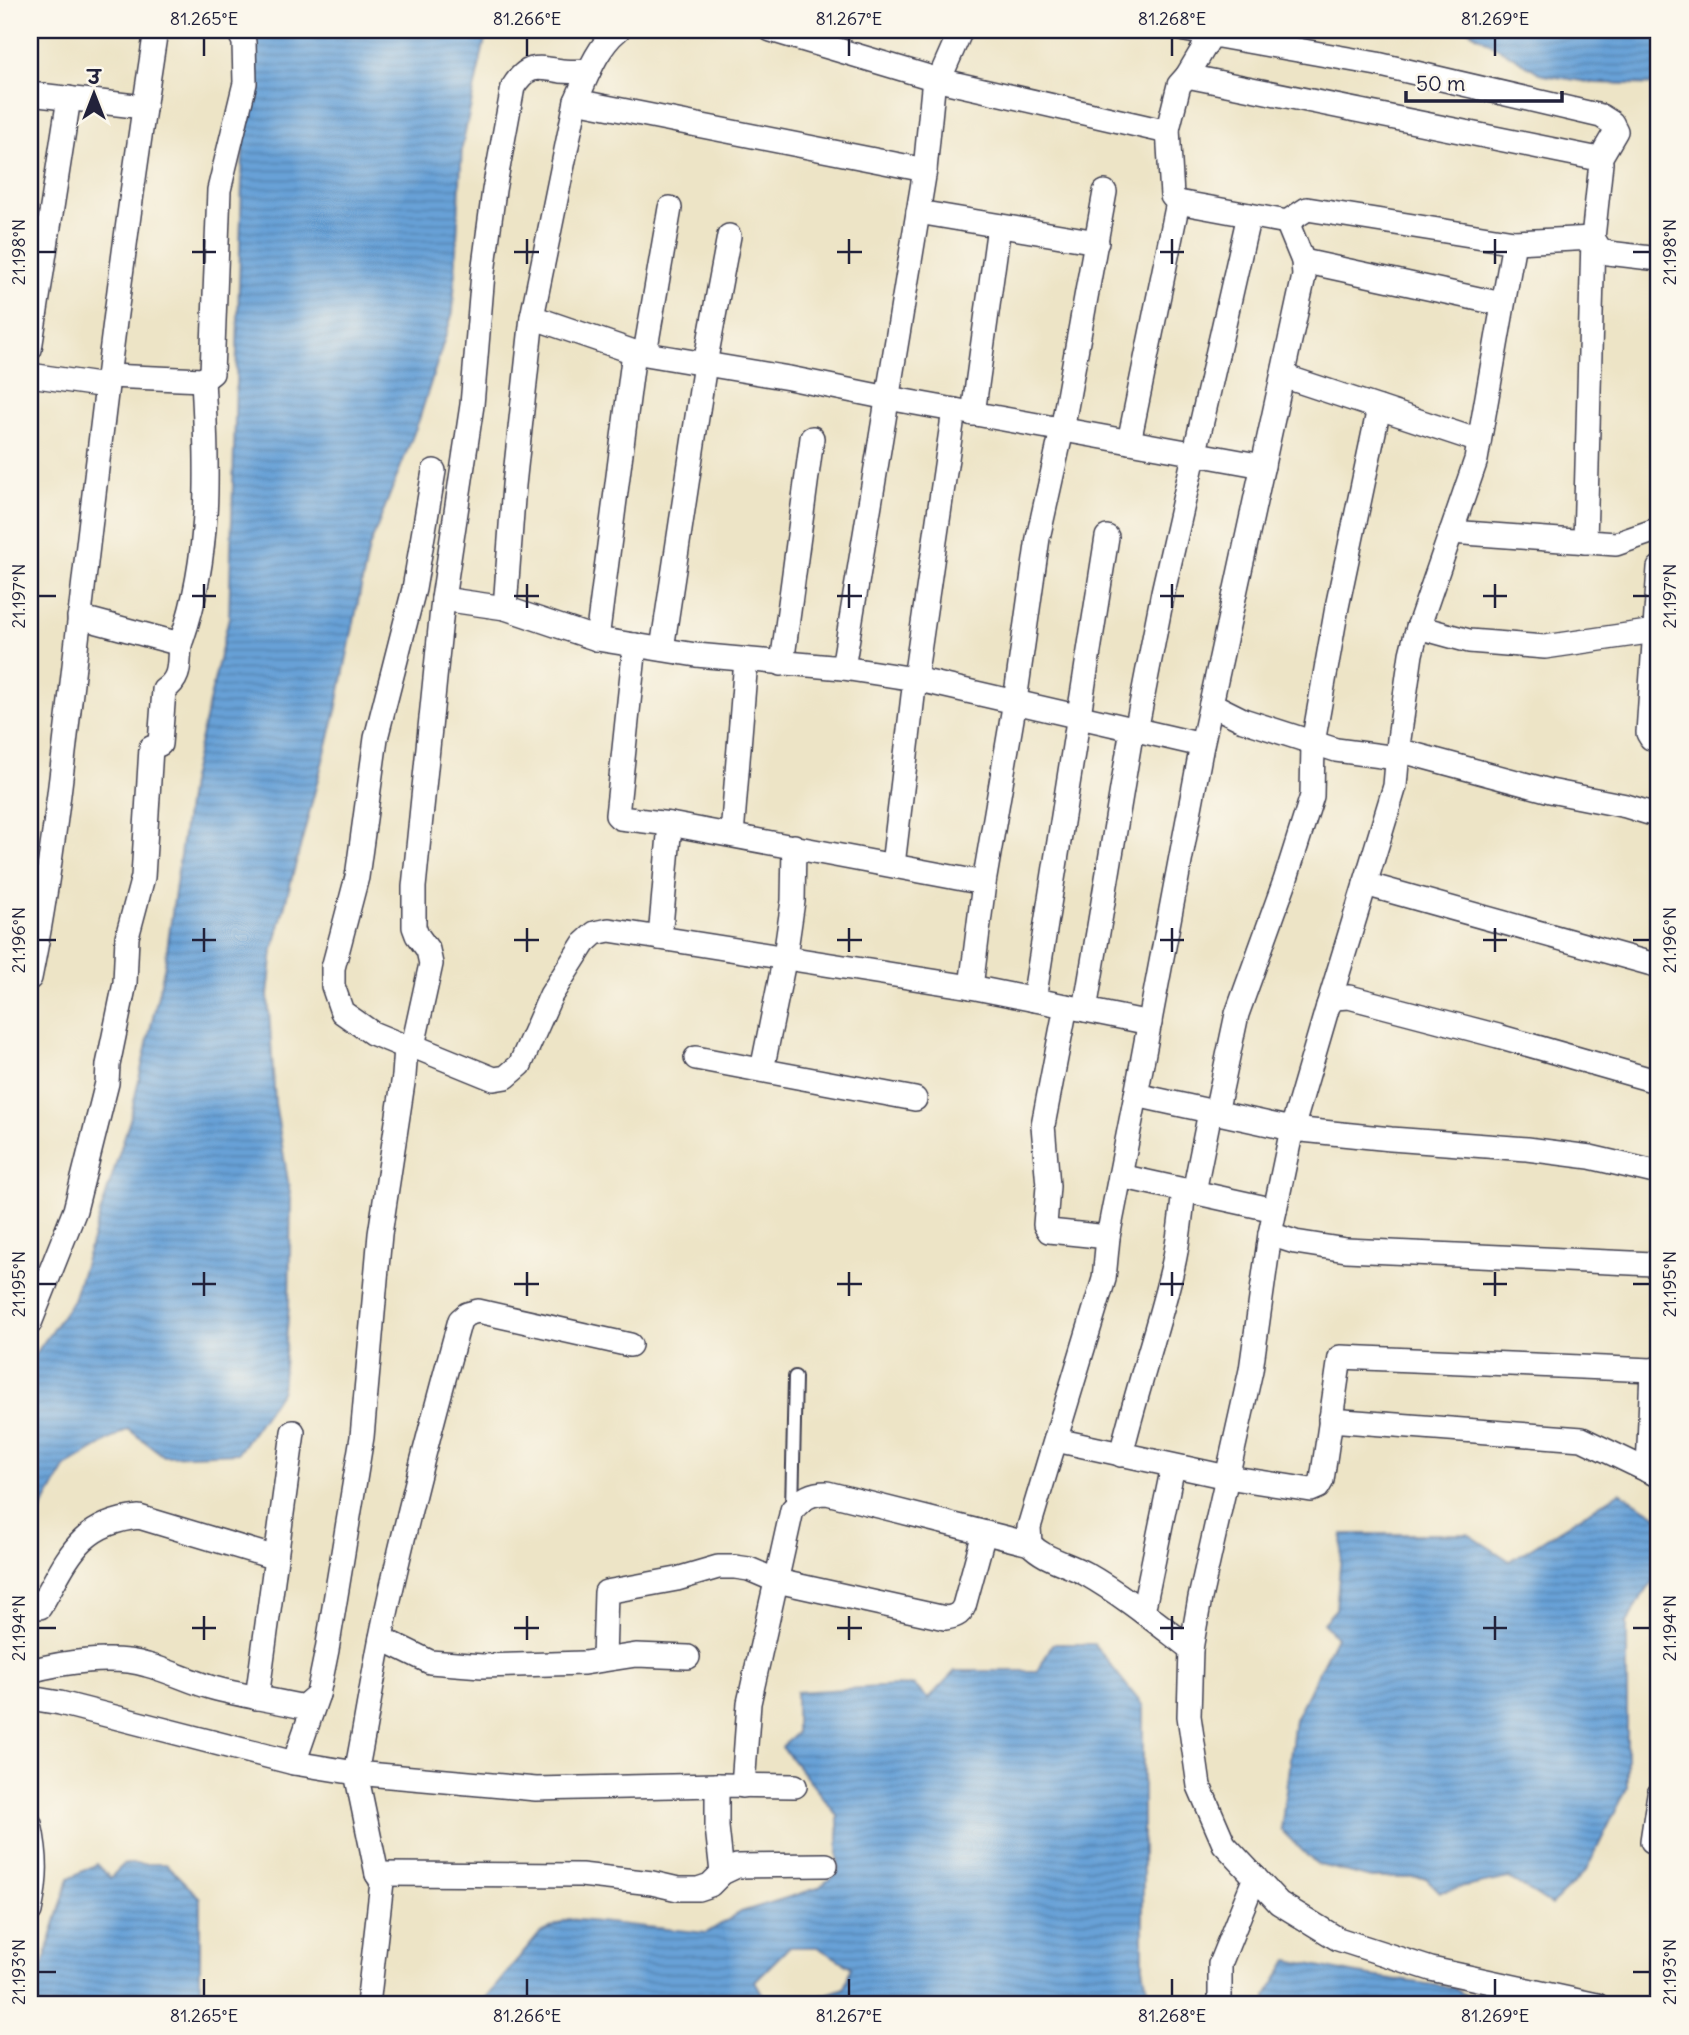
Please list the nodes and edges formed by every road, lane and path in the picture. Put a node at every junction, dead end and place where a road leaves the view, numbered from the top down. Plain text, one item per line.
1 (156, 30) edge
2 (238, 30) edge
3 (618, 30) edge
4 (771, 30) edge
5 (961, 30) edge
6 (1185, 30) edge
7 (1212, 34) junction
8 (589, 71) junction
9 (1187, 76) junction
10 (936, 79) junction
11 (30, 94) edge
12 (69, 99) junction
13 (576, 101) junction
14 (144, 107) junction
15 (1168, 129) junction
16 (1599, 160) junction
17 (925, 170) junction
18 (1105, 192) dead end
19 (1178, 202) junction
20 (670, 208) dead end
21 (918, 212) junction
22 (1249, 215) junction
23 (1287, 222) junction
24 (999, 226) junction
25 (729, 236) dead end
26 (1593, 238) junction
27 (1097, 242) junction
28 (1514, 242) junction
29 (1659, 259) edge
30 (1303, 261) junction
31 (1502, 304) junction
32 (532, 317) junction
33 (30, 349) edge
34 (639, 353) junction
35 (705, 364) junction
36 (30, 375) edge
37 (1283, 376) junction
38 (203, 380) junction
39 (107, 381) junction
40 (888, 398) junction
41 (1379, 408) junction
42 (964, 412) junction
43 (1062, 430) junction
44 (812, 438) dead end
45 (1479, 441) junction
46 (1129, 442) junction
47 (1195, 454) junction
48 (1263, 466) junction
49 (434, 471) dead end
50 (1659, 529) edge
51 (1451, 533) junction
52 (1107, 537) dead end
53 (1585, 542) junction
54 (1659, 568) edge
55 (443, 599) junction
56 (505, 608) junction
57 (79, 617) junction
58 (1419, 627) junction
59 (1655, 631) junction
60 (597, 639) junction
61 (180, 644) junction
62 (635, 645) junction
63 (662, 649) junction
64 (746, 660) junction
65 (782, 664) junction
66 (843, 668) junction
67 (1656, 671) edge
68 (915, 679) junction
69 (1015, 701) junction
70 (1211, 704) junction
71 (1079, 716) junction
72 (1134, 730) junction
73 (1659, 740) edge
74 (1313, 743) junction
75 (1202, 745) junction
76 (1397, 754) junction
77 (1659, 816) edge
78 (670, 824) junction
79 (732, 835) junction
80 (794, 846) junction
81 (893, 865) junction
82 (39, 876) edge
83 (984, 883) junction
84 (1365, 884) junction
85 (660, 938) junction
86 (785, 956) junction
87 (1659, 966) edge
88 (30, 978) edge
89 (971, 987) junction
90 (1034, 1000) junction
91 (1328, 1006) junction
92 (1075, 1008) junction
93 (1150, 1023) junction
94 (409, 1046) junction
95 (696, 1058) dead end
96 (762, 1070) junction
97 (1659, 1082) edge
98 (1136, 1096) junction
99 (915, 1099) dead end
100 (1213, 1112) junction
101 (1292, 1129) junction
102 (1659, 1173) edge
103 (1120, 1176) junction
104 (1189, 1191) junction
105 (1276, 1210) junction
106 (1270, 1234) junction
107 (1108, 1237) junction
108 (1659, 1260) edge
109 (30, 1323) edge
110 (630, 1345) dead end
111 (1656, 1369) edge
112 (795, 1377) dead end
113 (1330, 1420) junction
114 (293, 1432) dead end
115 (1056, 1440) junction
116 (1121, 1455) junction
117 (1174, 1466) junction
118 (1654, 1474) edge
119 (1227, 1478) junction
120 (792, 1510) junction
121 (984, 1532) junction
122 (1030, 1544) junction
123 (276, 1558) junction
124 (776, 1581) junction
125 (40, 1606) dead end
126 (1143, 1612) junction
127 (381, 1638) junction
128 (1191, 1649) junction
129 (688, 1657) dead end
130 (604, 1659) junction
131 (30, 1671) edge
132 (318, 1694) junction
133 (30, 1698) edge
134 (257, 1698) junction
135 (294, 1763) junction
136 (356, 1773) junction
137 (717, 1785) junction
138 (743, 1786) junction
139 (795, 1786) dead end
140 (1659, 1794) edge
141 (30, 1824) edge
142 (1652, 1841) dead end
143 (826, 1865) dead end
144 (722, 1873) junction
145 (377, 1874) junction
146 (1255, 1877) junction
147 (30, 1911) edge
148 (368, 2005) edge
149 (1220, 2005) edge
150 (1597, 2005) edge

1 - 14 street
2 - 38 street
3 - 8 street
4 - 10 street
5 - 10 street
6 - 7 street
7 - 9 street
7 - 16 street
8 - 13 street
8 - 55 street
9 - 15 street
9 - 16 street
10 - 15 street
10 - 17 street
11 - 12 street
12 - 14 street
12 - 33 street
13 - 17 street
13 - 32 street
14 - 39 street
15 - 19 street
16 - 26 street
17 - 21 street
18 - 27 street
19 - 22 street
19 - 46 street
20 - 34 street
21 - 24 street
21 - 40 street
22 - 23 street
22 - 47 street
23 - 28 street
23 - 30 street
24 - 27 street
24 - 42 street
25 - 35 street
26 - 28 street
26 - 29 street
26 - 53 street
27 - 43 street
28 - 31 street
30 - 31 street
30 - 37 street
31 - 45 street
32 - 34 street
32 - 56 street
34 - 35 street
34 - 60 street
35 - 40 street
35 - 63 street
36 - 39 street
37 - 41 street
37 - 48 street
38 - 39 street
38 - 61 street
39 - 57 street
40 - 42 street
40 - 66 street
41 - 45 street
41 - 74 street
42 - 43 street
42 - 68 street
43 - 46 street
43 - 69 street
44 - 65 street
45 - 51 street
46 - 47 street
47 - 48 street
47 - 72 street
48 - 70 street
49 - 94 street
50 - 53 street
51 - 53 street
51 - 58 street
52 - 71 street
54 - 59 street
55 - 56 street
55 - 94 street
56 - 60 street
57 - 61 street
57 - 82 street
58 - 59 street
58 - 76 street
59 - 67 street
60 - 62 street
61 - 109 street
62 - 63 street
62 - 78 street
63 - 64 street
64 - 65 street
64 - 79 street
65 - 66 street
66 - 68 street
67 - 73 street
68 - 69 street
68 - 81 street
69 - 71 street
69 - 83 street
70 - 74 street
70 - 75 street
71 - 72 street
71 - 90 street
72 - 75 street
72 - 92 street
74 - 76 street
74 - 100 street
75 - 93 street
76 - 77 street
76 - 84 street
78 - 79 street
78 - 85 street
79 - 80 street
80 - 81 street
80 - 86 street
81 - 83 street
82 - 88 street
83 - 89 street
84 - 87 street
84 - 91 street
85 - 86 street
85 - 94 street
86 - 89 street
86 - 96 street
89 - 90 street
90 - 92 street
91 - 97 street
91 - 101 street
92 - 93 street
92 - 107 street
93 - 98 street
94 - 132 street
95 - 96 street
96 - 99 street
98 - 100 street
98 - 103 street
100 - 101 street
100 - 104 street
101 - 102 street
101 - 105 street
103 - 104 street
103 - 107 street
104 - 105 street
104 - 116 street
105 - 106 street
106 - 108 street
106 - 119 street
107 - 115 street
110 - 127 street
111 - 113 street
111 - 118 street
112 - 120 lane
113 - 118 street
113 - 119 street
114 - 123 street
115 - 116 street
115 - 122 street
116 - 117 street
117 - 119 street
117 - 126 street
119 - 128 street
120 - 121 street
120 - 124 street
121 - 122 street
121 - 124 street
122 - 126 street
123 - 125 street
123 - 134 street
124 - 130 street
124 - 138 street
126 - 128 street
127 - 130 street
127 - 136 street
128 - 146 street
129 - 130 street
131 - 134 street
132 - 134 street
132 - 135 street
133 - 135 street
135 - 136 street
136 - 137 street
136 - 145 street
137 - 138 street
137 - 144 street
138 - 139 street
140 - 142 street
141 - 147 street
143 - 144 street
144 - 145 street
145 - 148 street
146 - 149 street
146 - 150 street

